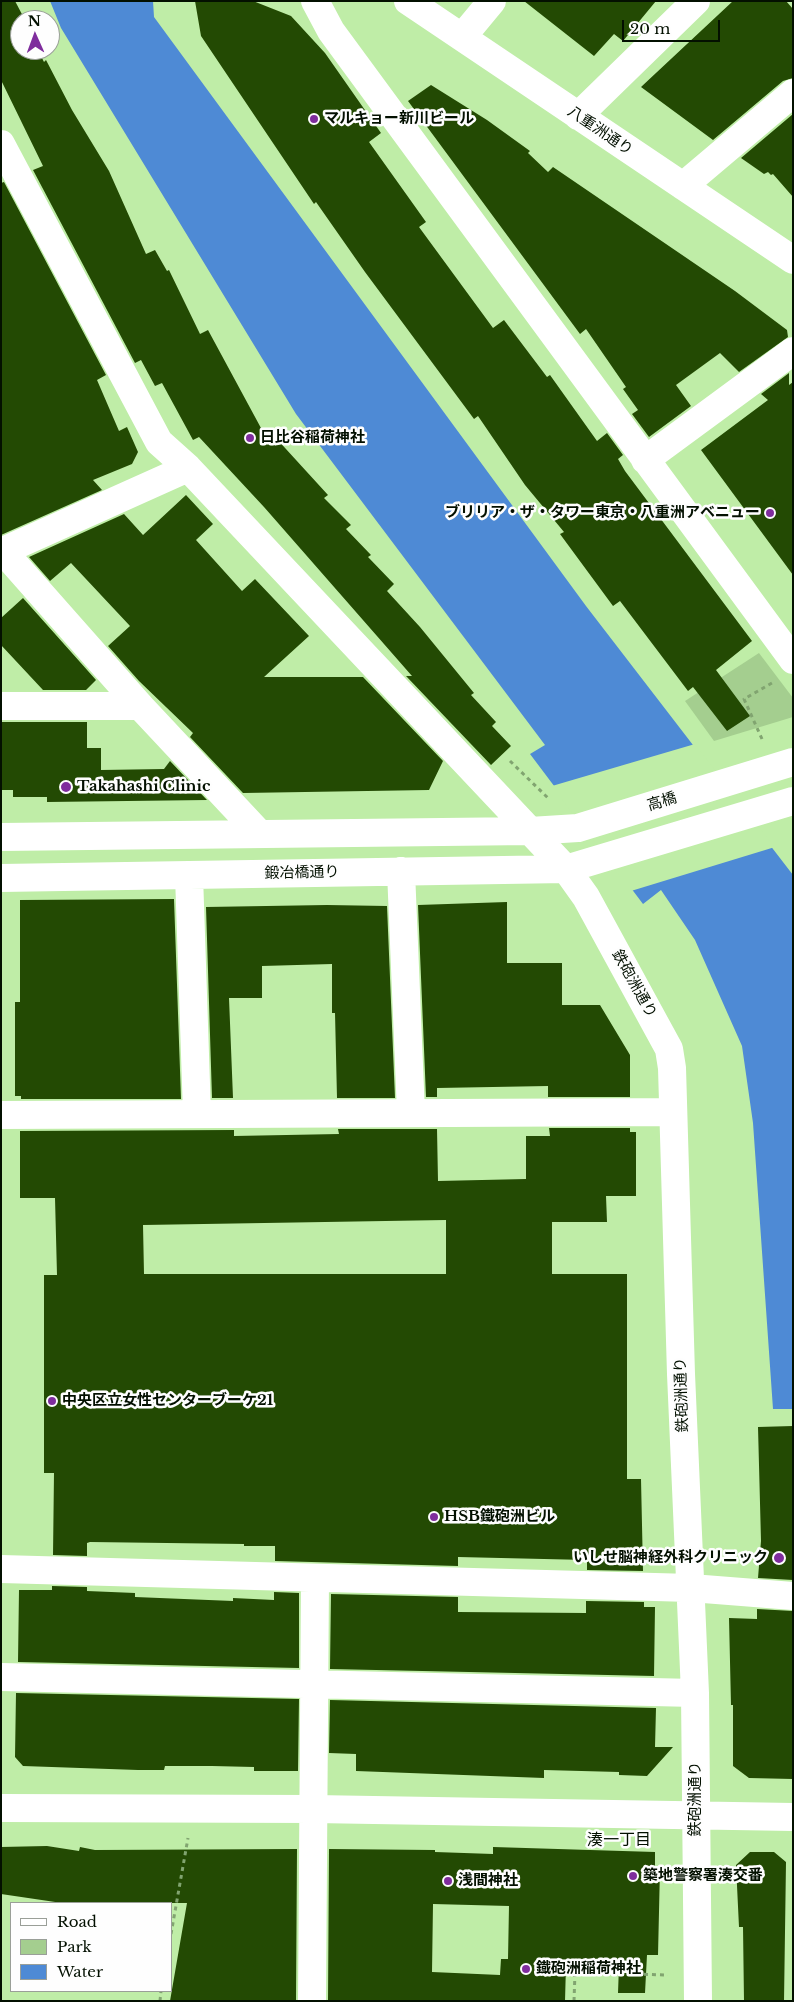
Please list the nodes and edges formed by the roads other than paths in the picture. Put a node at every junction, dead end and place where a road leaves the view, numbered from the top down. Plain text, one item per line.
1 (315, 1) edge
2 (408, 1) edge
3 (492, 1) edge
4 (696, 1) edge
5 (463, 36) junction
6 (793, 93) edge
7 (578, 116) junction
8 (1, 144) edge
9 (7, 170) edge
10 (682, 186) junction
11 (793, 260) edge
12 (793, 351) edge
13 (646, 460) junction
14 (188, 468) junction
15 (2, 552) edge
16 (785, 671) edge
17 (1, 706) edge
18 (140, 706) junction
19 (793, 762) edge
20 (793, 801) edge
21 (530, 831) junction
22 (258, 832) junction
23 (1, 837) edge
24 (566, 869) junction
25 (401, 871) junction
26 (190, 875) junction
27 (1, 878) edge
28 (673, 1112) junction
29 (411, 1113) junction
30 (197, 1114) junction
31 (1, 1115) edge
32 (1, 1569) edge
33 (315, 1578) junction
34 (691, 1588) junction
35 (793, 1596) edge
36 (1, 1677) edge
37 (314, 1684) junction
38 (695, 1693) junction
39 (1, 1808) edge
40 (314, 1809) junction
41 (696, 1815) junction
42 (793, 1817) edge
43 (698, 2000) edge
44 (312, 2001) edge

1 - 13 street
2 - 5 street, 八重洲通り
3 - 5 street
4 - 7 street
5 - 7 street, 八重洲通り
6 - 10 street
7 - 10 street, 八重洲通り
8 - 9 street, 鉄砲洲通り
9 - 14 street, 鉄砲洲通り
10 - 11 street, 八重洲通り
12 - 13 street
13 - 16 street
14 - 15 street
14 - 21 street, 鉄砲洲通り
15 - 18 street
17 - 18 street
18 - 22 street
19 - 21 street, 高橋
20 - 24 street, 鍛冶橋通り
21 - 22 street
21 - 24 street, 鉄砲洲通り
22 - 23 street
24 - 25 street, 鍛冶橋通り
24 - 28 street, 鉄砲洲通り
25 - 26 street, 鍛冶橋通り
25 - 29 street
26 - 27 street, 鍛冶橋通り
26 - 30 street
28 - 29 street
28 - 34 street, 鉄砲洲通り
29 - 30 street
30 - 31 street
32 - 33 street
33 - 34 street
33 - 37 street
34 - 35 street
34 - 38 street, 鉄砲洲通り
36 - 37 street
37 - 38 street
37 - 40 street
38 - 41 street, 鉄砲洲通り
39 - 40 street
40 - 41 street
40 - 44 street
41 - 42 street
41 - 43 street, 鉄砲洲通り

